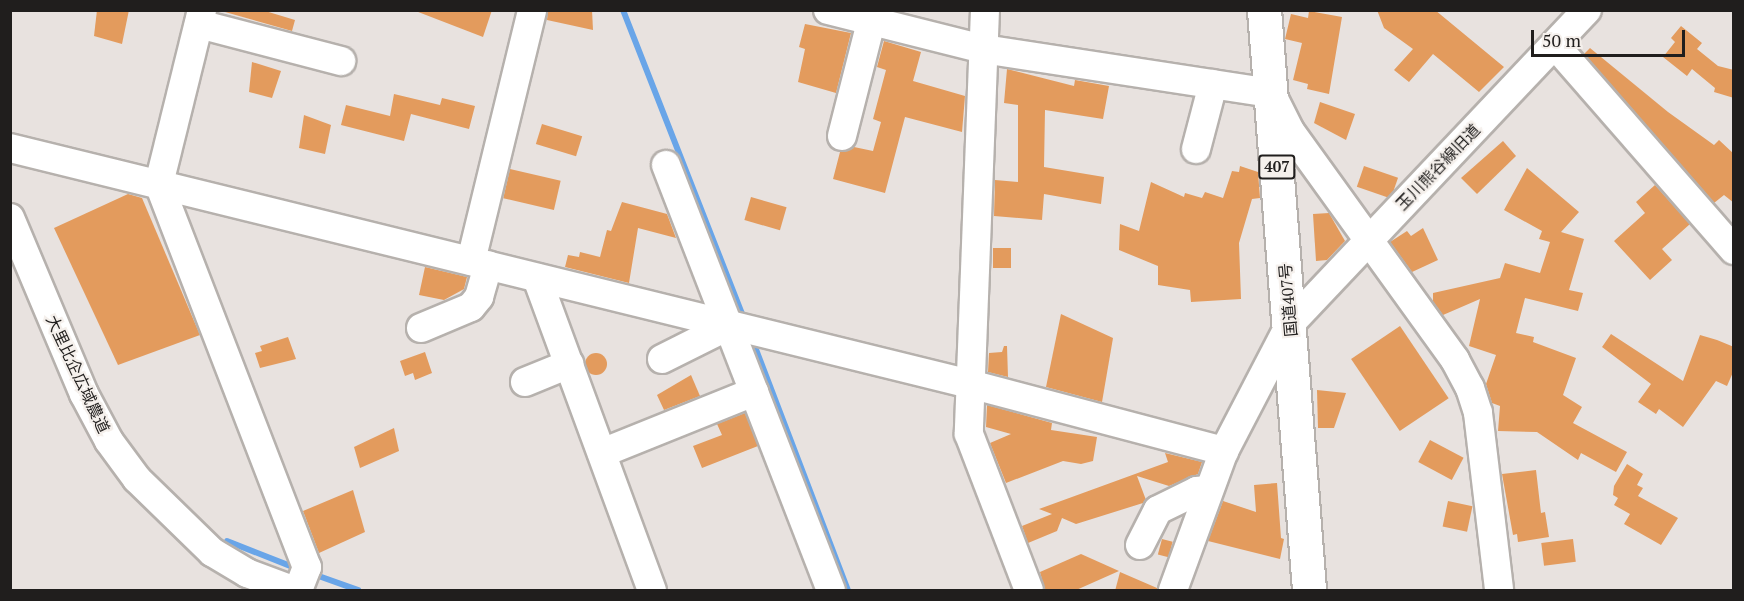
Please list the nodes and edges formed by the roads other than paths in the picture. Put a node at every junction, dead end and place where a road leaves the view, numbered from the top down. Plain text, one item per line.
1 (532, 10) edge
2 (828, 10) edge
3 (985, 10) edge
4 (1264, 10) edge
5 (1587, 10) edge
6 (200, 17) edge
7 (871, 22) junction
8 (1555, 45) junction
9 (983, 49) junction
10 (341, 61) dead end
11 (1213, 84) junction
12 (1271, 93) junction
13 (842, 136) dead end
14 (10, 148) edge
15 (1196, 149) dead end
16 (666, 165) dead end
17 (159, 184) junction
18 (10, 218) edge
19 (1368, 240) junction
20 (1734, 250) edge
21 (479, 263) junction
22 (537, 278) junction
23 (1290, 324) junction
24 (421, 328) dead end
25 (739, 328) junction
26 (662, 359) dead end
27 (569, 364) junction
28 (525, 382) dead end
29 (970, 384) junction
30 (754, 392) junction
31 (1224, 452) junction
32 (602, 453) junction
33 (1207, 490) junction
34 (1140, 545) dead end
35 (292, 591) edge
36 (298, 591) edge
37 (652, 591) edge
38 (831, 591) edge
39 (1029, 591) edge
40 (1173, 591) edge
41 (1309, 591) edge
42 (1499, 591) edge

1 - 21 street
2 - 7 street
3 - 9 street
4 - 12 highway, 国道407号 / 407
5 - 8 street, 玉川熊谷線旧道
6 - 10 street
6 - 17 street
7 - 9 street
7 - 13 street
8 - 19 street, 玉川熊谷線旧道
8 - 20 street
9 - 11 street
9 - 29 street
11 - 12 street
11 - 15 street
12 - 19 street
12 - 23 highway, 国道407号 / 407
14 - 17 street
16 - 25 street
17 - 21 street
17 - 36 street
18 - 35 street, 大里比企広域農道
19 - 23 street, 玉川熊谷線旧道
19 - 42 street
21 - 22 street
21 - 24 street
22 - 25 street
22 - 27 street
23 - 31 street, 玉川熊谷線旧道
23 - 41 highway, 国道407号 / 407
25 - 26 street
25 - 29 street
25 - 30 street
27 - 28 street
27 - 32 street
29 - 31 street
29 - 39 street
30 - 32 street
30 - 38 street
31 - 33 street, 玉川熊谷線旧道
32 - 37 street
33 - 34 street
33 - 40 street, 玉川熊谷線旧道

